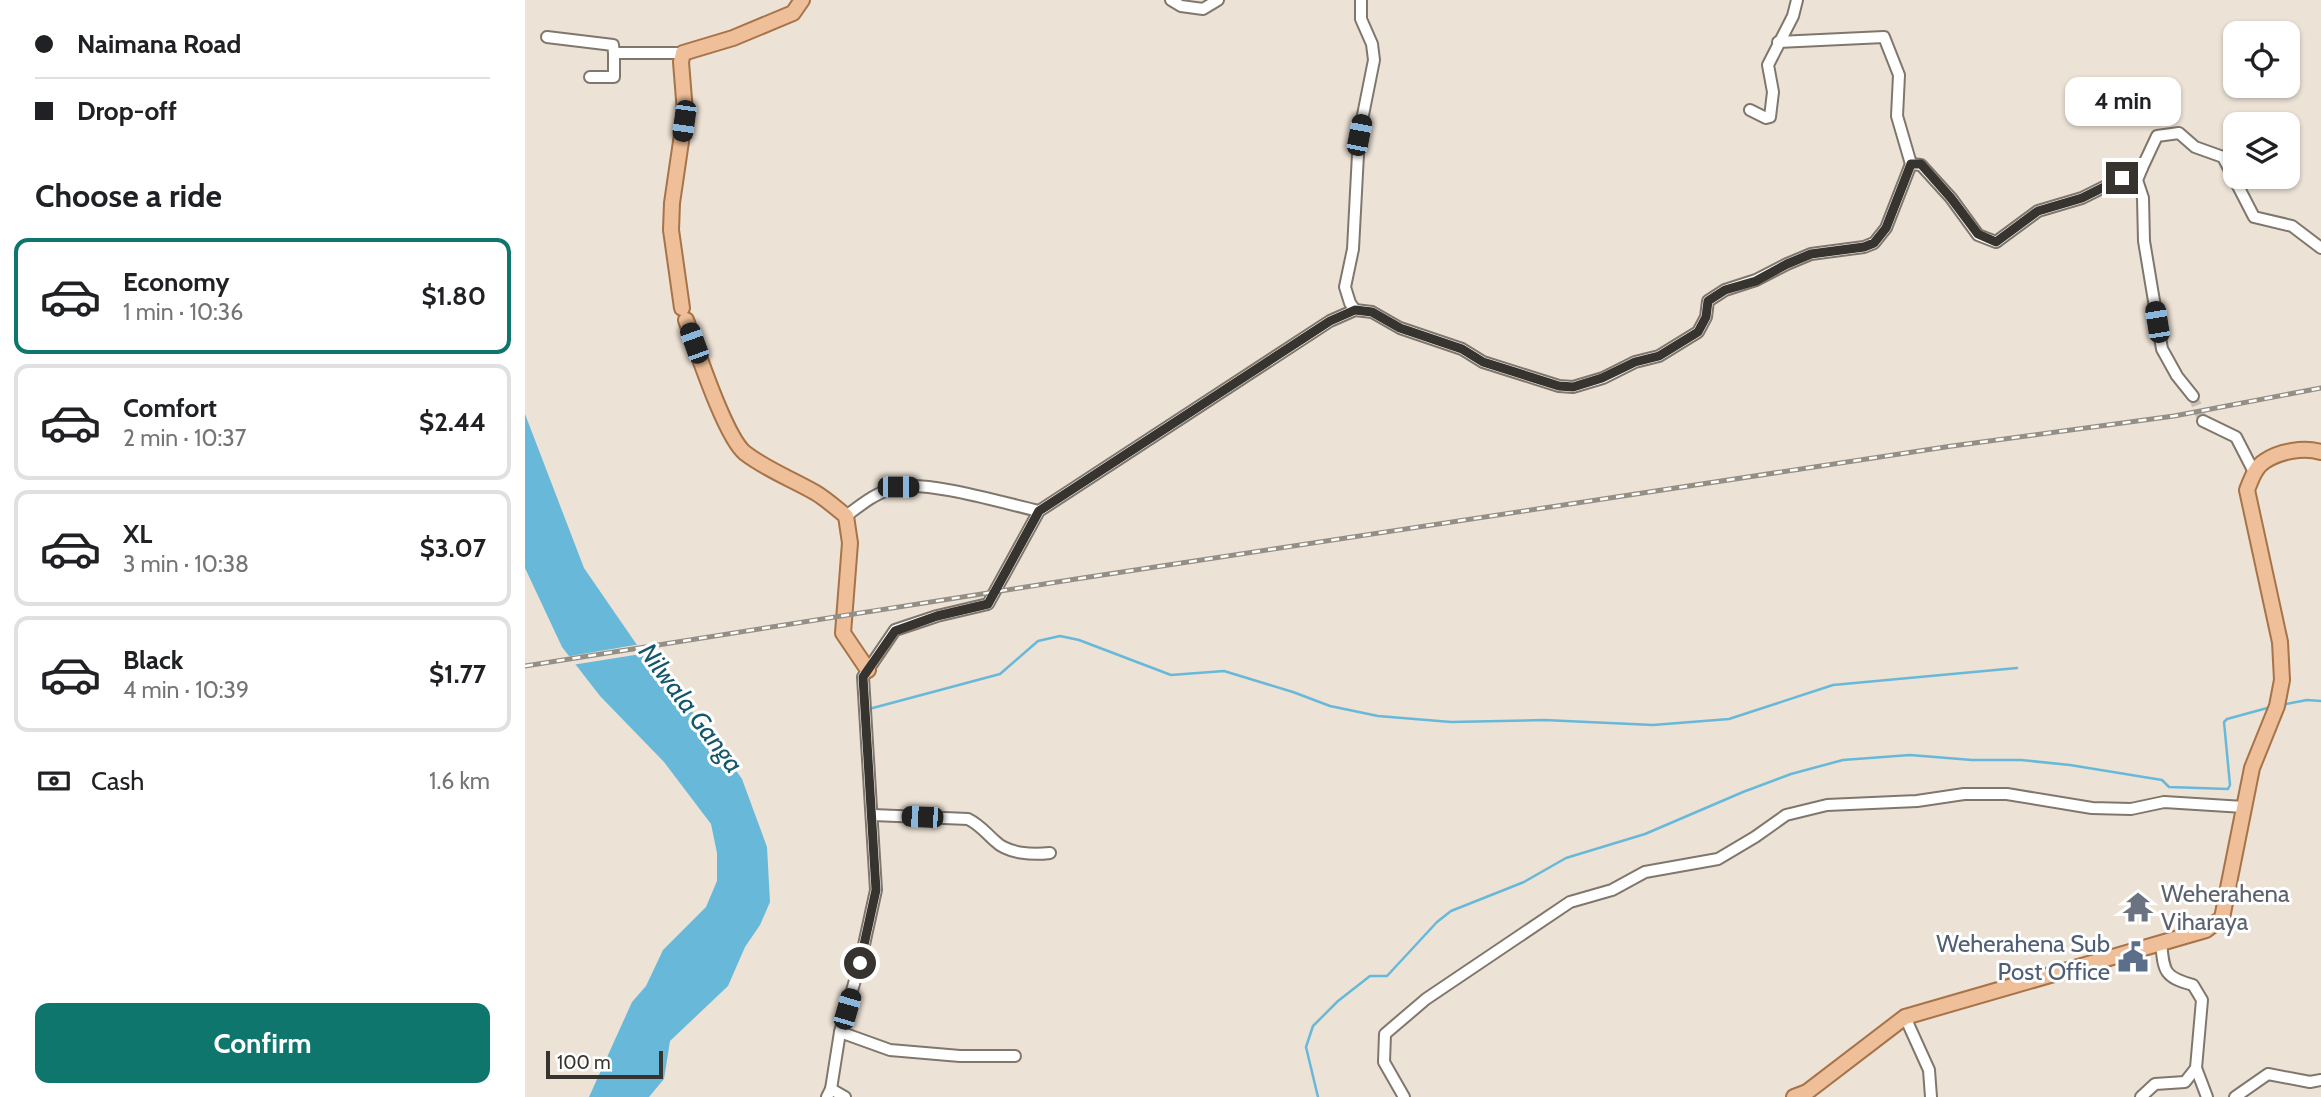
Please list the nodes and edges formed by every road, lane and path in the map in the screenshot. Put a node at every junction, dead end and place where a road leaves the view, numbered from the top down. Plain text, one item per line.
1 (802, 0) edge
2 (1171, 0) edge
3 (1218, 0) edge
4 (1361, 0) edge
5 (1797, 0) edge
6 (547, 37) dead end
7 (1778, 43) junction
8 (614, 53) junction
9 (683, 53) junction
10 (590, 78) dead end
11 (1750, 110) dead end
12 (1911, 164) junction
13 (2142, 168) junction
14 (2321, 248) edge
15 (1355, 310) junction
16 (2193, 396) tunnel mouth
17 (2203, 421) tunnel mouth
18 (2321, 452) edge
19 (2254, 472) junction
20 (1039, 511) junction
21 (846, 516) junction
22 (867, 670) junction
23 (2244, 807) junction
24 (873, 816) junction
25 (1050, 853) dead end
26 (2161, 943) junction
27 (1905, 1017) junction
28 (840, 1032) junction
29 (1016, 1056) dead end
30 (2196, 1068) junction
31 (2321, 1080) edge
32 (829, 1093) edge
33 (1803, 1096) edge
34 (845, 1097) edge
35 (1404, 1097) edge
36 (1931, 1097) edge
37 (2141, 1097) edge
38 (2207, 1097) edge
39 (2235, 1097) edge

1 - 9 main road
2 - 3 street
4 - 15 street
5 - 7 street
6 - 8 street
7 - 11 street
7 - 12 street
8 - 9 street
8 - 10 street
9 - 21 main road
12 - 13 street
12 - 15 street
13 - 14 street
13 - 16 street
15 - 20 street
17 - 19 street
18 - 19 main road
19 - 23 main road
20 - 21 street
20 - 22 street
21 - 22 main road
22 - 24 street
23 - 26 main road
23 - 35 street
24 - 25 street
24 - 28 street
26 - 27 main road
26 - 30 street
27 - 33 main road
27 - 36 street
28 - 29 street
28 - 32 street
30 - 37 street
30 - 38 street
31 - 39 street
32 - 34 street

